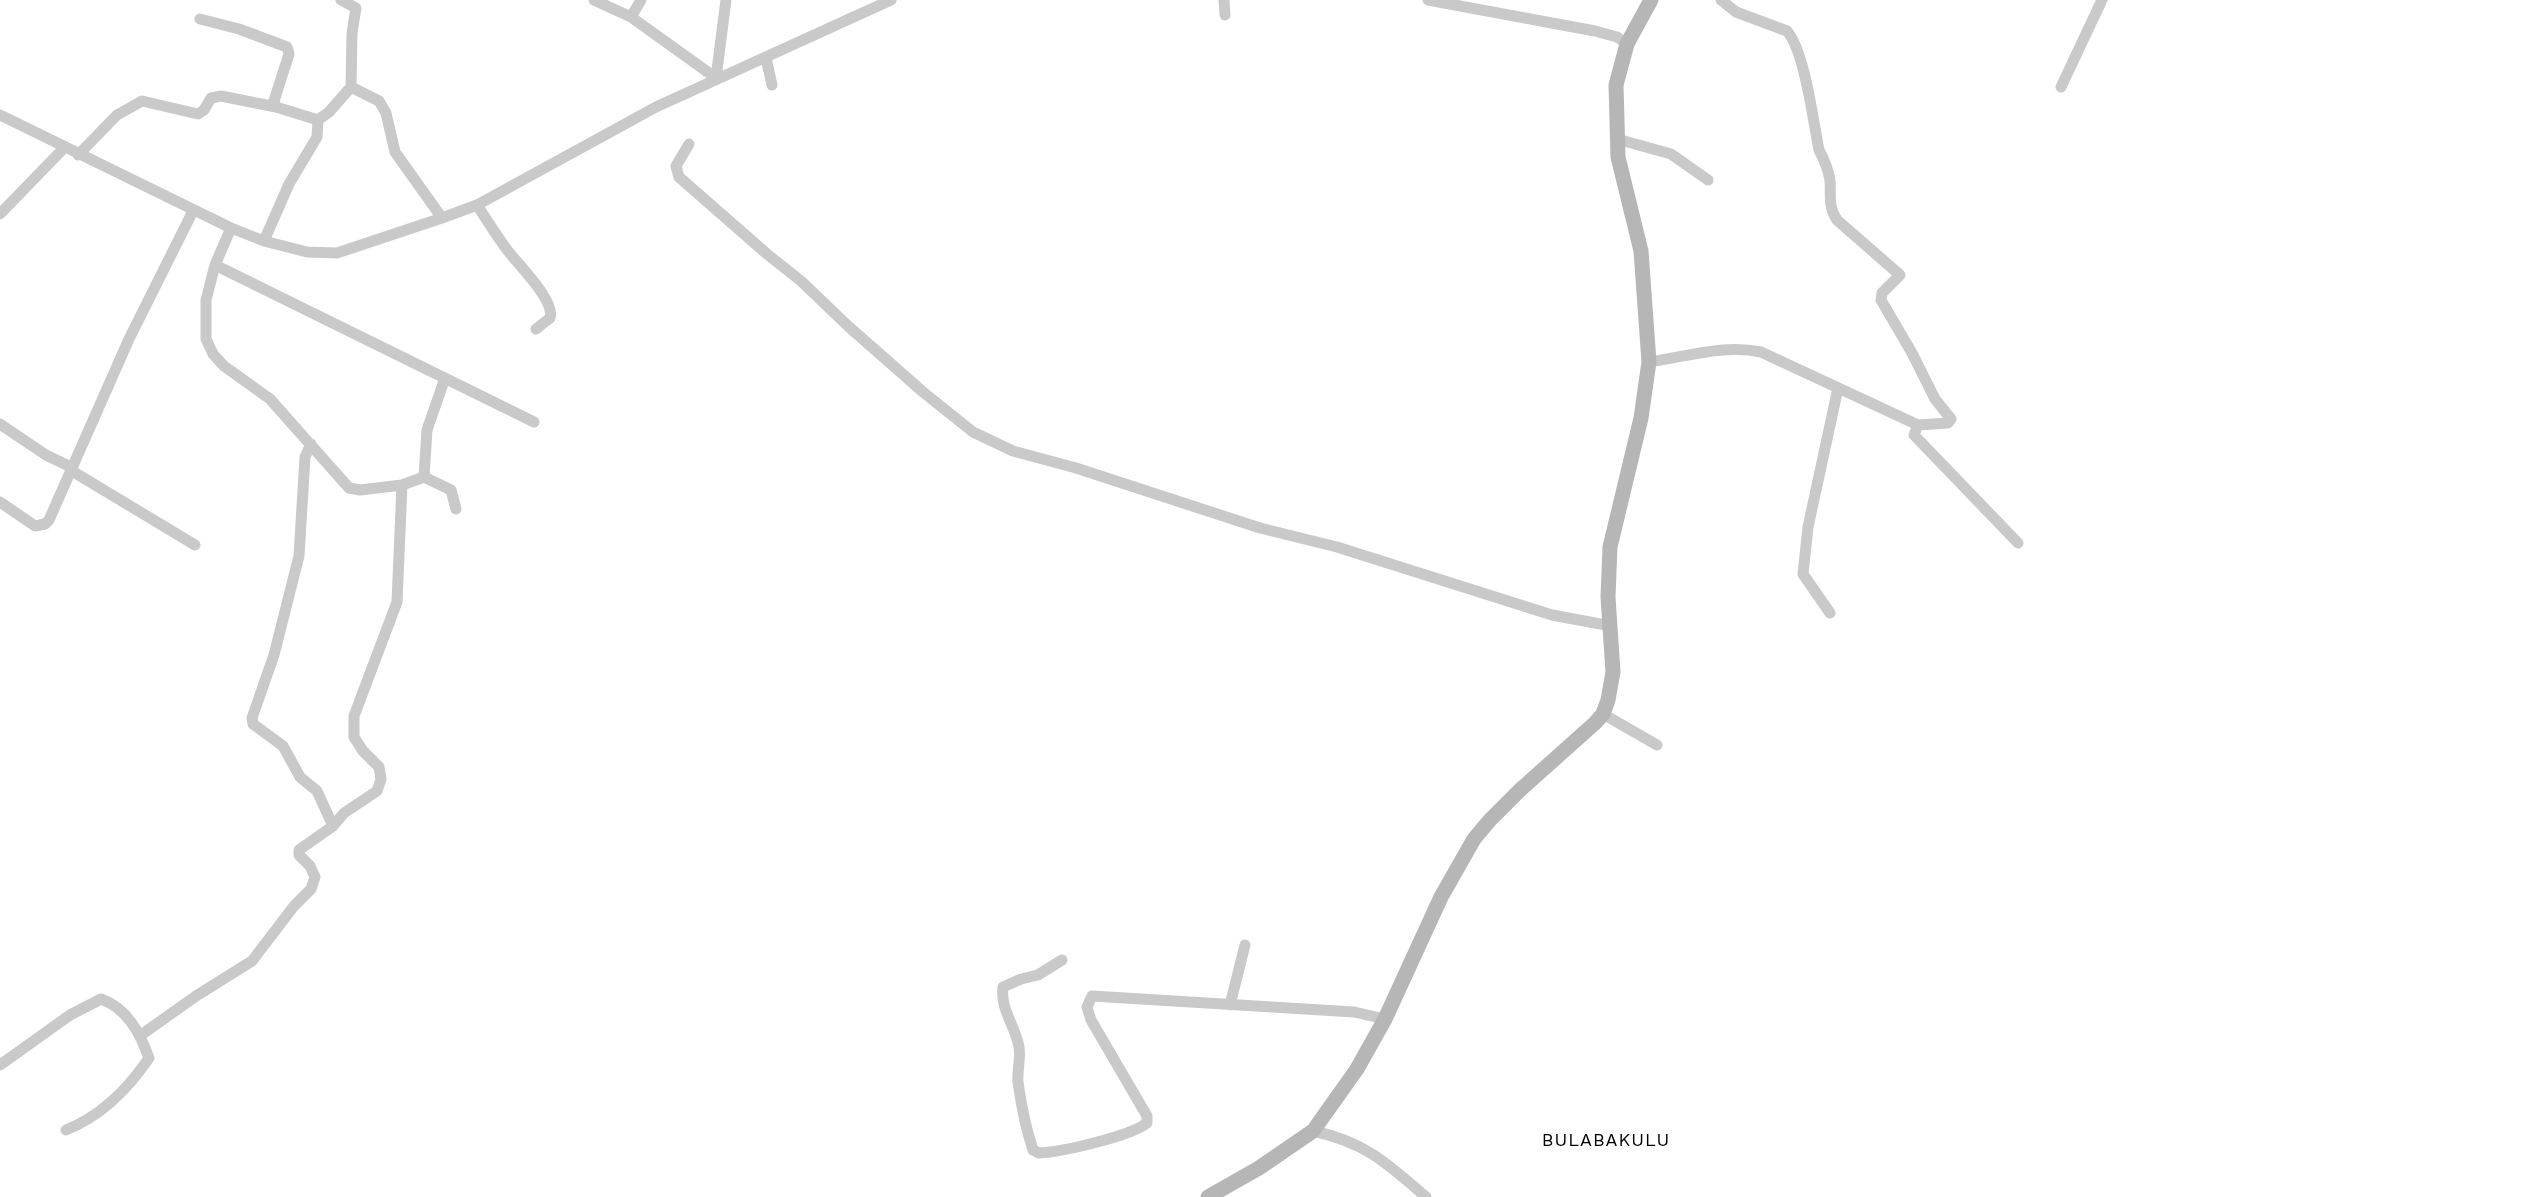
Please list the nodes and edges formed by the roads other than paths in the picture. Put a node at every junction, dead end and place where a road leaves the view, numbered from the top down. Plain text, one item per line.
1 (341, 0) edge
2 (594, 0) edge
3 (641, 0) edge
4 (726, 0) edge
5 (890, 0) edge
6 (1224, 0) edge
7 (1428, 0) edge
8 (1651, 0) edge
9 (1721, 0) edge
10 (2102, 0) edge
11 (360, 4) edge
12 (1225, 15) dead end
13 (631, 17) junction
14 (200, 19) dead end
15 (1627, 44) junction
16 (766, 58) junction
17 (716, 78) junction
18 (772, 85) dead end
19 (351, 87) junction
20 (2061, 87) dead end
21 (276, 107) junction
22 (0, 115) edge
23 (318, 120) junction
24 (1618, 139) junction
25 (689, 144) dead end
26 (64, 148) junction
27 (78, 155) junction
28 (1708, 180) dead end
29 (477, 205) junction
30 (194, 211) junction
31 (0, 214) edge
32 (442, 218) junction
33 (231, 228) junction
34 (264, 242) junction
35 (215, 265) junction
36 (536, 329) dead end
37 (1649, 362) junction
38 (445, 378) junction
39 (1838, 388) junction
40 (534, 422) dead end
41 (0, 424) edge
42 (1918, 425) junction
43 (311, 444) junction
44 (72, 470) junction
45 (424, 477) junction
46 (402, 486) junction
47 (0, 502) edge
48 (456, 510) dead end
49 (2018, 543) dead end
50 (195, 545) dead end
51 (1830, 613) dead end
52 (1611, 626) junction
53 (1603, 714) junction
54 (1657, 745) dead end
55 (333, 826) junction
56 (1245, 945) dead end
57 (1062, 960) dead end
58 (1230, 1005) junction
59 (1385, 1019) junction
60 (141, 1035) junction
61 (0, 1065) edge
62 (66, 1130) dead end
63 (1313, 1132) junction
64 (1208, 1197) edge
65 (1426, 1197) edge

1 - 11 street
2 - 13 street
3 - 13 street
4 - 17 street
5 - 16 street
6 - 12 street
7 - 15 street
8 - 15 street
9 - 42 street
10 - 20 street
11 - 19 street
13 - 17 street
14 - 21 street
15 - 24 street
16 - 17 street
16 - 18 street
17 - 29 street
19 - 23 street
19 - 32 street
21 - 23 street
21 - 27 street
22 - 26 street
23 - 34 street
24 - 28 street
24 - 37 street
25 - 52 street
26 - 27 street
26 - 31 street
27 - 30 street
29 - 32 street
29 - 36 street
30 - 33 street
30 - 44 street
32 - 34 street
33 - 34 street
33 - 35 street
35 - 38 street
35 - 43 street
37 - 39 street
37 - 52 street
38 - 40 street
38 - 45 street
39 - 42 street
39 - 51 street
41 - 44 street
42 - 49 street
43 - 46 street
43 - 55 street
44 - 47 street
44 - 50 street
45 - 46 street
45 - 48 street
46 - 55 street
52 - 53 street
53 - 54 street
53 - 59 street
55 - 60 street
56 - 58 street
57 - 58 street
58 - 59 street
59 - 63 street
60 - 61 street
60 - 62 street
63 - 64 street
63 - 65 street

